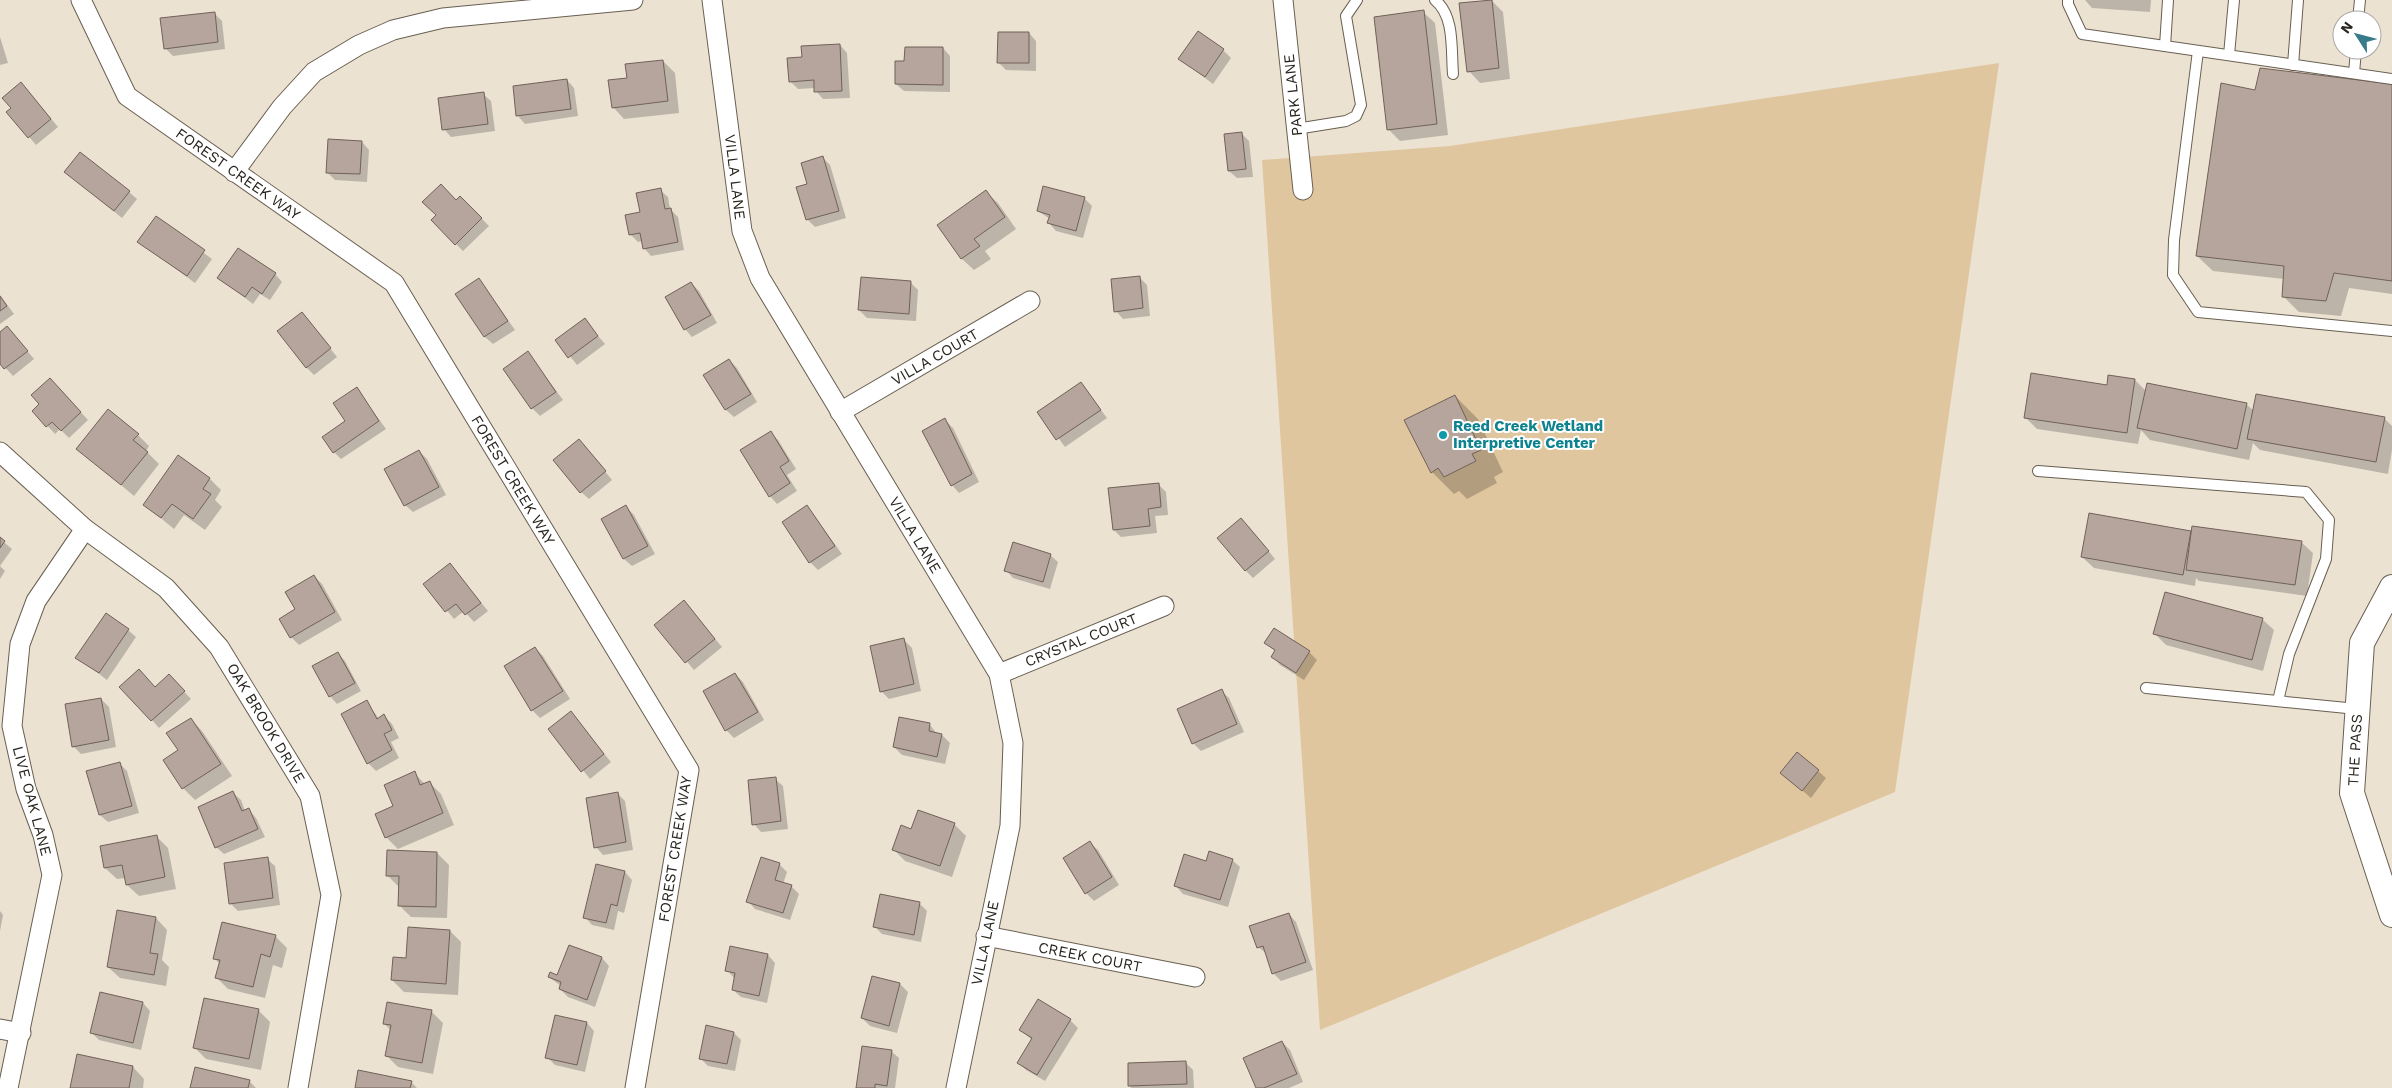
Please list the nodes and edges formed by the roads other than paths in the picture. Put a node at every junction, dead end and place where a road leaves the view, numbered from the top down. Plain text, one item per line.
1 (81, 0) edge
2 (633, 0) edge
3 (712, 0) edge
4 (1282, 0) edge
5 (1357, 0) edge
6 (1435, 0) edge
7 (2068, 0) edge
8 (2168, 0) edge
9 (2234, 0) edge
10 (2298, 0) edge
11 (2165, 46) junction
12 (2198, 51) junction
13 (2229, 55) junction
14 (2355, 60) edge
15 (2293, 65) junction
16 (2354, 73) junction
17 (1453, 74) dead end
18 (2392, 79) edge
19 (1296, 128) junction
20 (234, 172) junction
21 (1303, 190) dead end
22 (1030, 301) dead end
23 (2392, 331) edge
24 (840, 412) junction
25 (0, 452) edge
26 (2038, 471) dead end
27 (85, 529) junction
28 (2392, 588) edge
29 (1164, 606) dead end
30 (999, 674) junction
31 (2146, 688) dead end
32 (2278, 701) junction
33 (2357, 709) junction
34 (2392, 915) edge
35 (986, 936) junction
36 (1194, 977) dead end
37 (0, 1029) edge
38 (21, 1033) junction
39 (8, 1088) edge
40 (298, 1088) edge
41 (635, 1088) edge
42 (956, 1088) edge

1 - 20 street, FOREST CREEK WAY
2 - 20 street
3 - 24 street, VILLA LANE
4 - 19 street, PARK LANE
5 - 19 lane
6 - 17 lane
7 - 11 lane
8 - 11 lane
9 - 13 lane
10 - 15 lane
11 - 12 lane
12 - 13 lane
12 - 23 lane
13 - 15 lane
14 - 16 lane
15 - 16 lane
16 - 18 lane
19 - 21 street, PARK LANE
20 - 41 street, FOREST CREEK WAY
22 - 24 street, VILLA COURT
24 - 30 street, VILLA LANE
25 - 27 street, OAK BROOK DRIVE
26 - 32 lane
27 - 38 street, LIVE OAK LANE
27 - 40 street, OAK BROOK DRIVE
28 - 33 street, THE PASS
29 - 30 street, CRYSTAL COURT
30 - 35 street, VILLA LANE
31 - 32 lane
32 - 33 lane
33 - 34 street, THE PASS
35 - 36 street, CREEK COURT
35 - 42 street, VILLA LANE
37 - 38 street
38 - 39 street, LIVE OAK LANE

